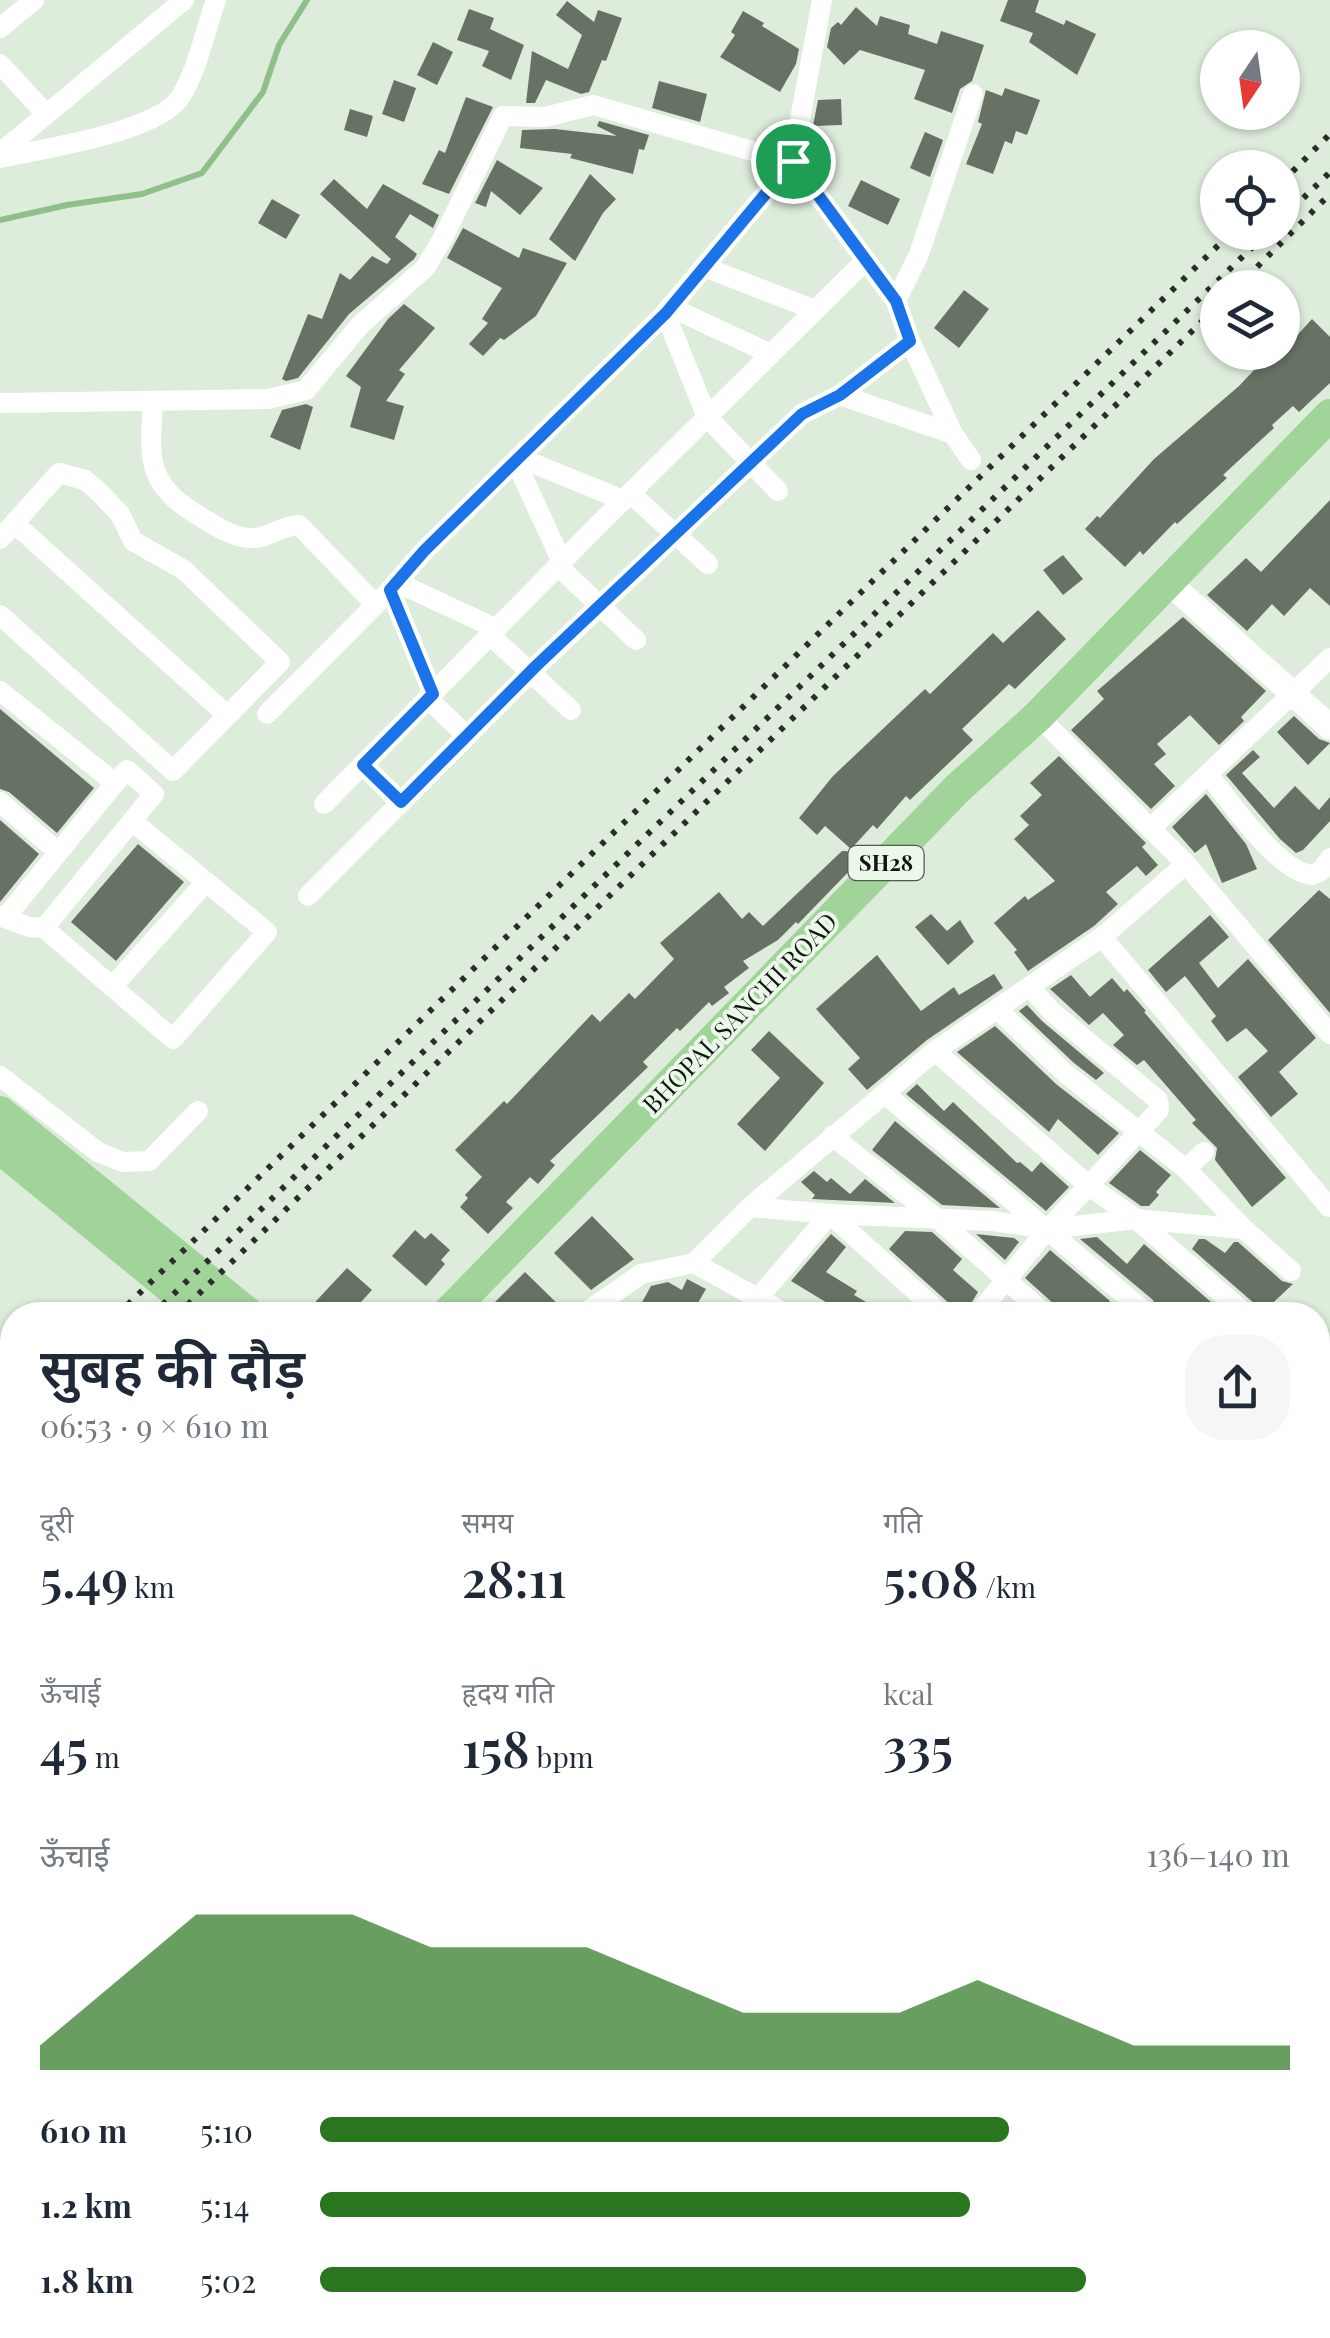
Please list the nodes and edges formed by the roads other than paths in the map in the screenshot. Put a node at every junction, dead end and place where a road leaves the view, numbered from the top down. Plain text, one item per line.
1 (34, 0) edge
2 (184, 0) edge
3 (216, 0) edge
4 (822, 0) edge
5 (0, 28) edge
6 (0, 64) edge
7 (973, 94) dead end
8 (46, 114) junction
9 (788, 154) junction
10 (0, 156) edge
11 (866, 260) junction
12 (704, 267) junction
13 (896, 301) junction
14 (668, 310) junction
15 (815, 310) junction
16 (910, 341) junction
17 (771, 354) junction
18 (840, 395) junction
19 (0, 402) edge
20 (153, 402) junction
21 (1330, 415) edge
22 (707, 417) junction
23 (954, 434) junction
24 (518, 460) junction
25 (971, 460) dead end
26 (749, 464) junction
27 (778, 492) dead end
28 (627, 496) junction
29 (7, 531) edge
30 (675, 534) junction
31 (560, 564) junction
32 (708, 564) dead end
33 (1167, 581) junction
34 (387, 592) junction
35 (600, 606) junction
36 (0, 616) edge
37 (494, 632) junction
38 (636, 640) dead end
39 (1330, 658) edge
40 (530, 673) junction
41 (0, 691) edge
42 (1293, 696) junction
43 (430, 697) junction
44 (571, 710) dead end
45 (267, 714) dead end
46 (228, 715) junction
47 (1038, 716) junction
48 (1330, 727) edge
49 (468, 736) junction
50 (363, 765) junction
51 (1208, 774) junction
52 (115, 784) junction
53 (0, 802) edge
54 (401, 802) junction
55 (324, 804) dead end
56 (132, 821) junction
57 (1152, 828) junction
58 (58, 852) junction
59 (1330, 858) edge
60 (1186, 864) junction
61 (206, 882) junction
62 (308, 896) dead end
63 (2, 917) edge
64 (44, 928) junction
65 (1102, 936) junction
66 (112, 987) junction
67 (1030, 988) junction
68 (997, 1009) junction
69 (1330, 1034) edge
70 (936, 1050) junction
71 (0, 1076) edge
72 (886, 1095) junction
73 (198, 1111) dead end
74 (0, 1112) edge
75 (1139, 1129) junction
76 (832, 1136) junction
77 (0, 1148) edge
78 (1204, 1152) dead end
79 (1186, 1170) junction
80 (1090, 1186) junction
81 (750, 1207) junction
82 (1328, 1207) edge
83 (830, 1214) junction
84 (938, 1220) junction
85 (1136, 1220) junction
86 (1048, 1229) junction
87 (1244, 1229) junction
88 (694, 1262) junction
89 (1291, 1270) dead end
90 (1005, 1281) junction
91 (759, 1297) junction
92 (188, 1302) edge
93 (234, 1302) edge
94 (459, 1302) edge
95 (609, 1302) edge
96 (767, 1302) edge
97 (928, 1302) edge
98 (988, 1302) edge
99 (1030, 1302) edge
100 (1133, 1302) edge
101 (1232, 1302) edge

1 - 5 street
2 - 8 street
3 - 10 street
4 - 9 street
6 - 8 street
7 - 13 street
8 - 10 street
9 - 11 street
9 - 12 street
9 - 20 street
11 - 13 street
11 - 15 street
12 - 14 street
12 - 15 street
13 - 16 street
14 - 17 street
14 - 22 street
14 - 24 street
15 - 17 street
16 - 18 street
16 - 23 street
17 - 22 street
18 - 23 street
18 - 26 street
19 - 20 street
20 - 34 street
21 - 33 main road, BHOPAL SANCHI ROAD / SH28
22 - 26 street
22 - 28 street
23 - 25 street
24 - 28 street
24 - 31 street
24 - 34 street
26 - 27 street
26 - 30 street
28 - 30 street
28 - 31 street
29 - 46 street
29 - 46 street
30 - 32 street
30 - 35 street
31 - 35 street
31 - 37 street
33 - 42 street
33 - 47 main road, BHOPAL SANCHI ROAD / SH28
34 - 37 street
34 - 43 street
34 - 45 street
35 - 38 street
35 - 40 street
36 - 46 street
37 - 40 street
37 - 43 street
39 - 42 street
40 - 44 street
40 - 49 street
41 - 52 street
42 - 48 street
42 - 51 street
43 - 49 street
43 - 50 street
47 - 57 street
47 - 94 main road, BHOPAL SANCHI ROAD / SH28
49 - 54 street
50 - 54 street
50 - 55 street
51 - 57 street
51 - 59 street
52 - 56 street
52 - 58 street
53 - 58 street
54 - 62 street
56 - 61 street
56 - 64 street
57 - 60 street
58 - 63 street
60 - 65 street
60 - 69 street
61 - 66 street
61 - 66 street
63 - 64 street
64 - 66 street
65 - 67 street
65 - 82 street
67 - 68 street
67 - 75 street
68 - 70 street
68 - 75 street
70 - 72 street
70 - 80 street
71 - 73 street
72 - 76 street
72 - 86 street
74 - 93 main road
75 - 79 street
75 - 80 street
76 - 81 street
76 - 84 street
77 - 92 main road
78 - 79 street
79 - 87 street
80 - 85 street
80 - 86 street
81 - 83 street
81 - 88 street
83 - 84 street
83 - 91 street
83 - 97 street
84 - 86 street
84 - 90 street
85 - 86 street
85 - 87 street
85 - 101 street
86 - 90 street
86 - 100 street
87 - 89 street
88 - 91 street
88 - 95 street
90 - 98 street
90 - 99 street
91 - 96 street

